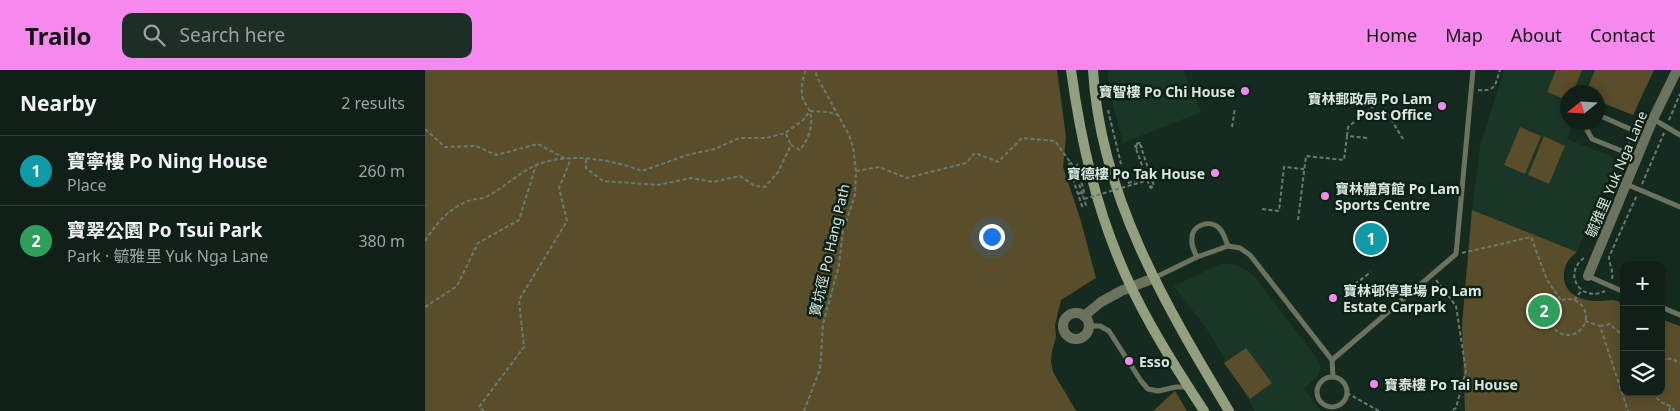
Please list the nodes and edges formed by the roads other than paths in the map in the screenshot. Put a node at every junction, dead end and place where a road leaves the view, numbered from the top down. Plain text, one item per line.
1 (1071, 70) edge
2 (1093, 70) edge
3 (1473, 70) edge
4 (1678, 70) edge
5 (1605, 117) edge
6 (1653, 119) junction
7 (1587, 130) edge
8 (1680, 135) edge
9 (1646, 136) junction
10 (1637, 157) junction
11 (1626, 184) junction
12 (1680, 207) edge
13 (1227, 246) junction
14 (1197, 257) junction
15 (1588, 276) joint
16 (1153, 278) junction
17 (1131, 287) junction
18 (1620, 290) edge
19 (1665, 309) edge
20 (1680, 315) edge
21 (1086, 321) joint
22 (1333, 360) junction
23 (1333, 377) junction
24 (1189, 387) junction
25 (1326, 408) edge
26 (1204, 411) edge
27 (1229, 411) edge

1 - 17 main road
2 - 16 main road
3 - 22 lane
4 - 6 street, 毓雅里 Yuk Nga Lane
5 - 9 lane
6 - 8 lane
6 - 9 street, 毓雅里 Yuk Nga Lane
7 - 10 lane
9 - 10 street, 毓雅里 Yuk Nga Lane
10 - 11 street, 毓雅里 Yuk Nga Lane
11 - 12 lane
11 - 15 street, 毓雅里 Yuk Nga Lane
13 - 14 lane
13 - 14 lane
13 - 22 lane
14 - 16 lane
15 - 18 lane
16 - 17 street
16 - 27 main road
17 - 21 street
17 - 24 main road
19 - 20 lane
21 - 24 lane
22 - 23 lane
23 - 25 lane
23 - 25 lane
24 - 26 main road

